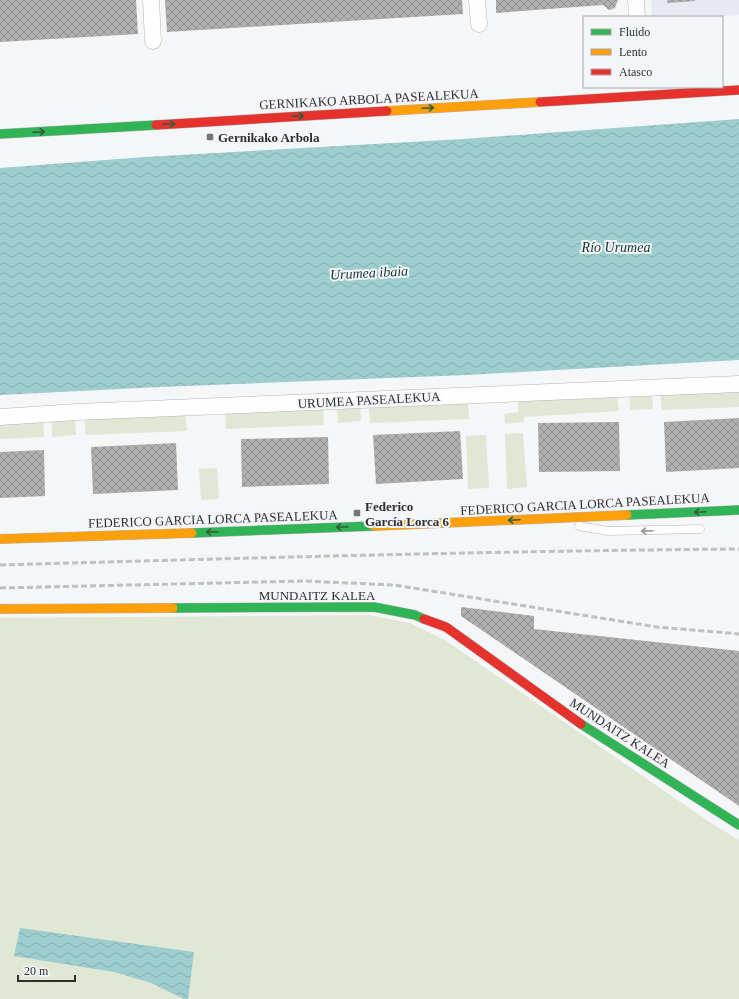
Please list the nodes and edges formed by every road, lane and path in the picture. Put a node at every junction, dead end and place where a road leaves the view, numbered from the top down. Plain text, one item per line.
1 (151, 0) edge
2 (477, 0) edge
3 (636, 0) edge
4 (637, 16) edge
5 (479, 24) dead end
6 (153, 41) dead end
7 (739, 90) edge
8 (0, 134) edge
9 (739, 384) edge
10 (0, 417) edge
11 (739, 510) edge
12 (539, 519) junction
13 (700, 529) dead end
14 (0, 539) edge
15 (0, 609) edge
16 (739, 825) edge

1 - 6 street
2 - 5 street
3 - 4 street
8 -> 7 main road, GERNIKAKO ARBOLA PASEALEKUA
9 - 10 street, URUMEA PASEALEKUA
11 -> 12 main road, FEDERICO GARCIA LORCA PASEALEKUA
13 -> 12 lane
12 -> 14 main road, FEDERICO GARCIA LORCA PASEALEKUA
15 - 16 main road, MUNDAITZ KALEA

